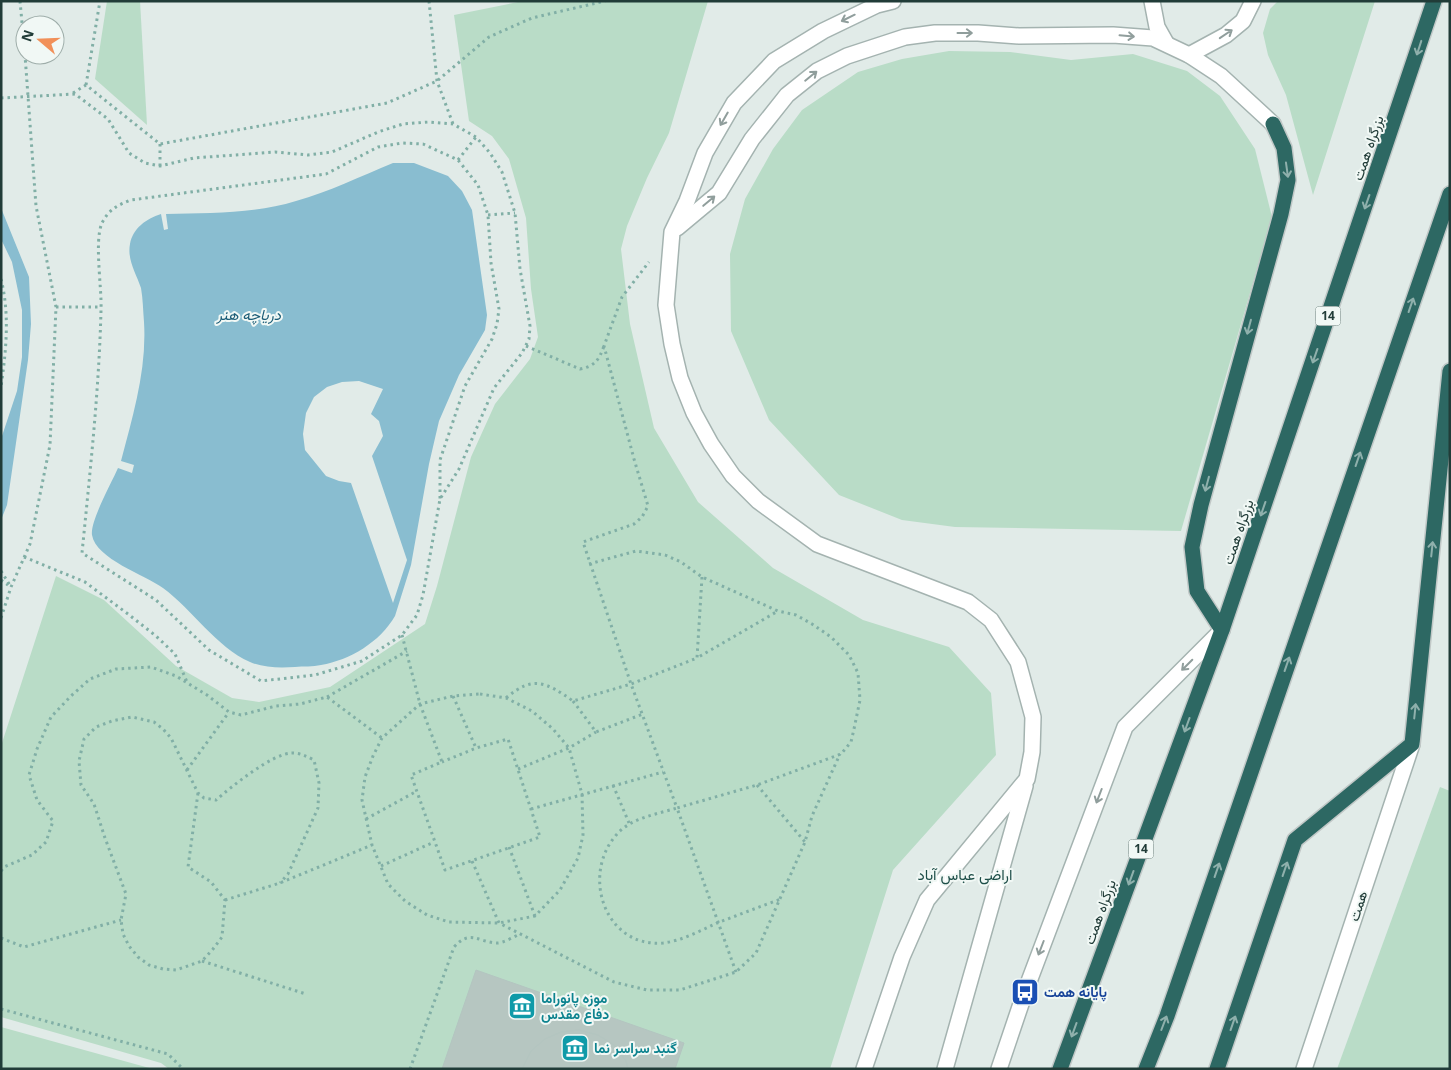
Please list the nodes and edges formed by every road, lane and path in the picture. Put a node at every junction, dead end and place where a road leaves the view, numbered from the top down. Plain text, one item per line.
1 (20, 1) edge
2 (100, 1) edge
3 (429, 1) edge
4 (606, 1) edge
5 (893, 1) edge
6 (1152, 1) edge
7 (1253, 1) edge
8 (1434, 1) edge
9 (21, 15) edge
10 (1166, 43) junction
11 (1189, 55) junction
12 (26, 65) edge
13 (437, 81) junction
14 (86, 86) junction
15 (73, 93) dead end
16 (29, 96) junction
17 (1, 98) edge
18 (453, 124) junction
19 (1272, 124) joint
20 (476, 137) junction
21 (160, 144) junction
22 (458, 160) junction
23 (160, 166) junction
24 (1450, 194) edge
25 (515, 213) junction
26 (488, 215) junction
27 (672, 232) junction
28 (650, 261) dead end
29 (1, 279) edge
30 (56, 308) junction
31 (101, 308) junction
32 (526, 346) junction
33 (604, 346) junction
34 (1450, 370) edge
35 (1, 387) edge
36 (440, 499) junction
37 (24, 557) junction
38 (590, 564) junction
39 (1, 571) edge
40 (702, 577) junction
41 (1, 580) edge
42 (11, 587) junction
43 (778, 611) junction
44 (1, 618) edge
45 (1222, 630) junction
46 (402, 635) junction
47 (407, 651) junction
48 (697, 658) junction
49 (188, 684) junction
50 (631, 684) junction
51 (453, 696) junction
52 (327, 697) junction
53 (506, 698) junction
54 (573, 701) junction
55 (420, 704) junction
56 (229, 712) junction
57 (643, 714) junction
58 (596, 732) junction
59 (382, 738) junction
60 (1412, 744) junction
61 (476, 748) junction
62 (569, 748) junction
63 (841, 754) junction
64 (442, 762) junction
65 (518, 769) junction
66 (188, 770) junction
67 (663, 772) junction
68 (1027, 779) junction
69 (613, 785) junction
70 (757, 785) junction
71 (417, 791) junction
72 (198, 793) junction
73 (582, 794) junction
74 (677, 808) junction
75 (531, 809) junction
76 (366, 819) junction
77 (629, 823) junction
78 (434, 842) junction
79 (806, 842) junction
80 (372, 845) junction
81 (509, 847) junction
82 (472, 860) junction
83 (381, 866) junction
84 (1, 871) edge
85 (280, 882) junction
86 (781, 899) junction
87 (224, 900) junction
88 (535, 916) junction
89 (120, 920) junction
90 (499, 923) junction
91 (718, 923) junction
92 (520, 934) junction
93 (1, 938) edge
94 (202, 961) junction
95 (736, 972) junction
96 (306, 994) dead end
97 (1, 1009) edge
98 (183, 1069) edge
99 (410, 1069) edge
100 (864, 1069) edge
101 (945, 1069) edge
102 (999, 1069) edge
103 (1060, 1069) edge
104 (1146, 1069) edge
105 (1217, 1069) edge
106 (1304, 1069) edge

1 - 9 path
2 - 14 path
3 - 13 path
4 - 13 path
5 -> 27 street
6 - 10 street
11 -> 7 street
8 -> 45 highway, بزرگراه همت / 14
10 - 11 street
27 -> 10 street
11 - 19 street
12 - 16 path
13 - 18 path
13 - 21 path
14 - 15 path
14 - 21 path
16 - 17 path
16 - 23 path
16 - 30 path
18 - 20 path
18 - 23 path
19 -> 45 highway
20 - 22 path
20 - 25 path
21 - 23 path
22 - 26 path
22 - 31 path
104 -> 24 highway
25 - 26 path
25 - 32 path
26 - 36 path
27 - 68 street
28 - 33 path
29 - 35 path
30 - 31 path
30 - 37 path
31 - 46 path
32 - 33 path
32 - 36 path
33 - 38 path
60 -> 34 highway
36 - 46 path
37 - 42 path
37 - 49 path
38 - 40 path
38 - 50 path
39 - 42 path
40 - 43 path
40 - 48 path
41 - 42 path
42 - 44 path
43 - 48 path
43 - 63 path
45 -> 102 street
45 -> 103 highway, بزرگراه همت / 14
46 - 47 path
47 - 52 path
47 - 55 path
48 - 50 path
49 - 56 path
49 - 84 path
50 - 54 path
50 - 57 path
51 - 53 path
51 - 55 path
51 - 61 path
52 - 56 path
52 - 59 path
53 - 54 path
53 - 62 path
54 - 58 path
55 - 59 path
55 - 64 path
56 - 66 path
57 - 58 path
57 - 67 path
58 - 62 path
59 - 76 path
105 -> 60 highway
60 - 106 street, همت
61 - 64 path
61 - 65 path
62 - 65 path
62 - 73 path
63 - 70 path
63 - 79 path
64 - 71 path
65 - 75 path
66 - 72 path
66 - 89 path
67 - 69 path
67 - 74 path
68 - 100 street
68 - 101 street
69 - 73 path
69 - 77 path
70 - 74 path
70 - 79 path
71 - 76 path
71 - 78 path
72 - 85 path
72 - 87 path
73 - 75 path
73 - 88 path
74 - 77 path
74 - 91 path
75 - 81 path
76 - 80 path
77 - 91 path
78 - 82 path
78 - 83 path
79 - 86 path
80 - 83 path
80 - 85 path
81 - 82 path
81 - 88 path
82 - 90 path
83 - 90 path
85 - 87 path
86 - 91 path
86 - 95 path
87 - 94 path
88 - 90 path
89 - 93 path
89 - 94 path
90 - 92 path
91 - 95 path
92 - 95 path
92 - 99 path
94 - 96 path
97 - 98 path

